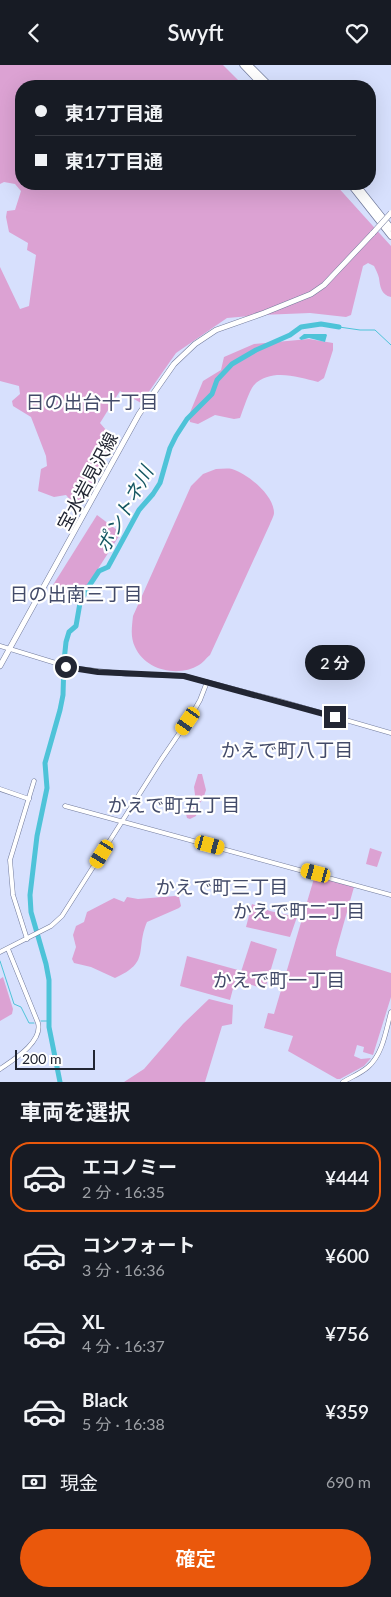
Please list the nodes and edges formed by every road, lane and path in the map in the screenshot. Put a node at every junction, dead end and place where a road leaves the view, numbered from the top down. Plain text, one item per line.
1 (243, 65) edge
2 (249, 65) edge
3 (257, 80) edge
4 (264, 80) edge
5 (355, 190) edge
6 (361, 190) edge
7 (391, 213) edge
8 (391, 228) edge
9 (391, 236) edge
10 (0, 646) edge
11 (9, 649) junction
12 (0, 667) edge
13 (207, 682) junction
14 (391, 733) edge
15 (34, 781) dead end
16 (0, 789) edge
17 (29, 799) junction
18 (65, 806) dead end
19 (122, 821) junction
20 (391, 895) edge
21 (27, 939) junction
22 (8, 949) junction
23 (0, 952) edge
24 (391, 1012) edge
25 (0, 1069) edge
26 (343, 1082) edge

1 - 3 highway
2 - 4 highway
5 - 9 highway
6 - 8 highway
7 - 11 main road, 宝水岩見沢線, bridge
10 - 11 street
11 - 12 main road, 宝水岩見沢線
11 - 13 street
13 - 14 street
13 - 19 street
15 - 17 street
16 - 17 street
17 - 21 street
18 - 19 street
19 - 20 street
19 - 21 street
21 - 22 street
22 - 23 street
22 - 25 street
24 - 26 street

